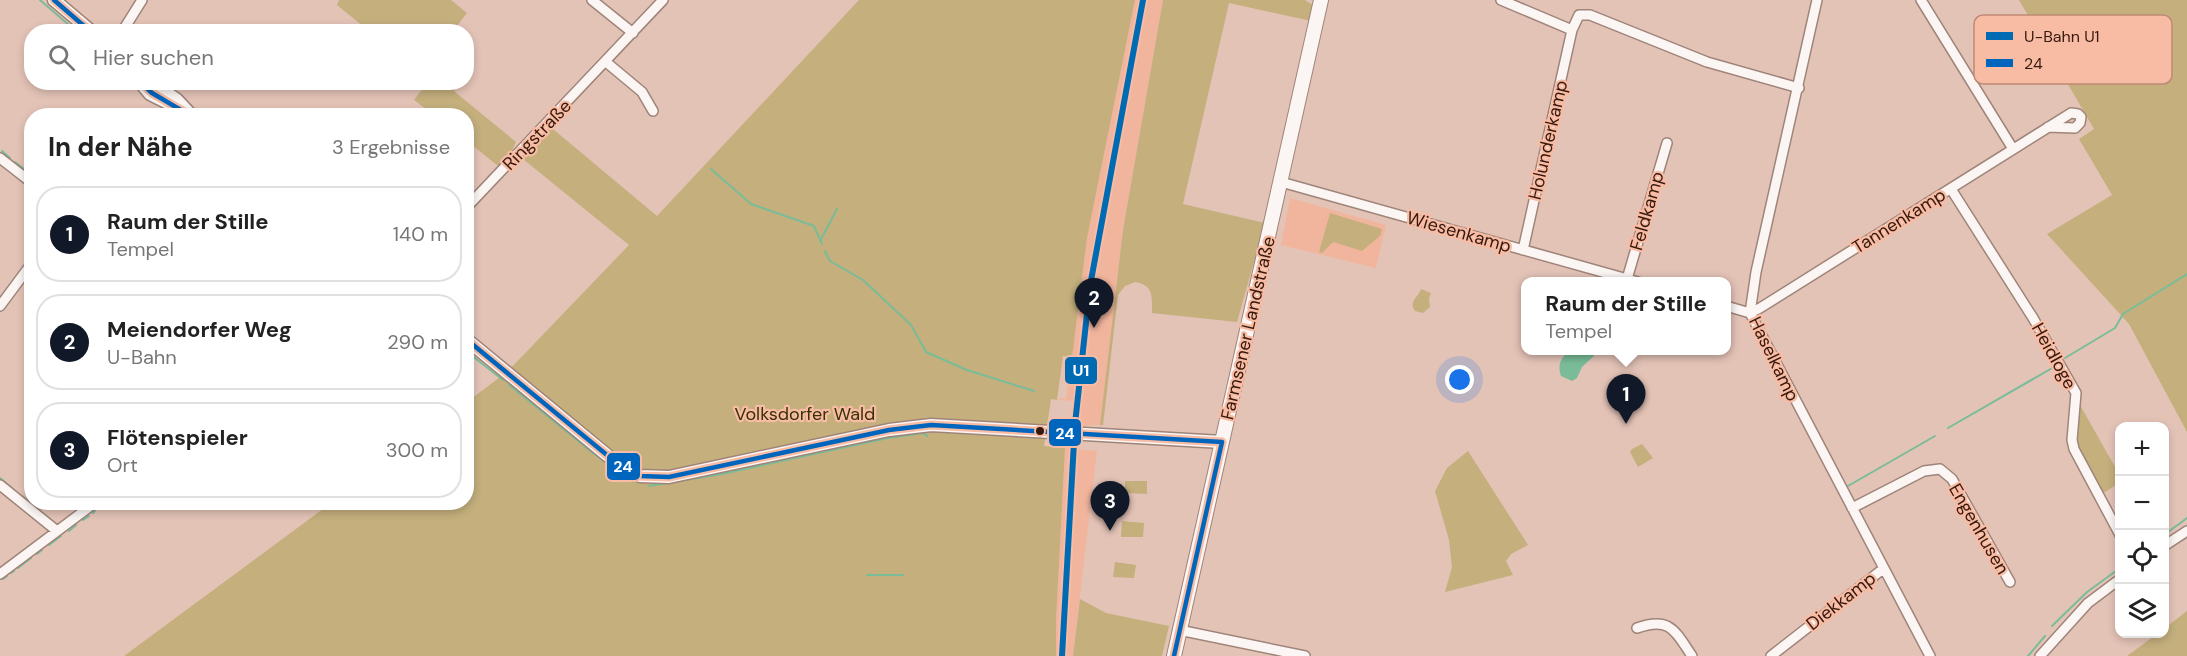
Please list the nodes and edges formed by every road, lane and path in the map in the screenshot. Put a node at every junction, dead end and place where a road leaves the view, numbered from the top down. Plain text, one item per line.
1 (54, 0) edge
2 (142, 0) edge
3 (592, 0) edge
4 (663, 0) edge
5 (1321, 0) edge
6 (1501, 0) edge
7 (1817, 0) edge
8 (1921, 0) edge
9 (82, 24) edge
10 (127, 24) edge
11 (1572, 30) junction
12 (633, 33) junction
13 (606, 62) junction
14 (1799, 88) junction
15 (148, 90) edge
16 (163, 90) edge
17 (179, 108) edge
18 (184, 108) edge
19 (653, 111) dead end
20 (2048, 127) dead end
21 (1667, 143) dead end
22 (2013, 149) junction
23 (0, 158) edge
24 (24, 177) edge
25 (1281, 182) junction
26 (1951, 189) junction
27 (474, 200) edge
28 (1523, 250) junction
29 (24, 274) edge
30 (1620, 277) edge
31 (1628, 277) edge
32 (0, 306) edge
33 (1731, 307) edge
34 (1750, 313) junction
35 (474, 346) edge
36 (1222, 442) junction
37 (0, 485) edge
38 (24, 504) edge
39 (1852, 508) junction
40 (31, 510) edge
41 (85, 510) edge
42 (2117, 530) edge
43 (57, 531) junction
44 (2187, 531) edge
45 (2169, 543) edge
46 (1883, 569) junction
47 (0, 574) edge
48 (2010, 582) dead end
49 (2115, 583) edge
50 (1637, 628) dead end
51 (1179, 630) junction
52 (1174, 656) edge
53 (1305, 656) edge
54 (1692, 656) edge
55 (1771, 656) edge
56 (1930, 656) edge
57 (2040, 656) edge

1 - 9 street
2 - 10 street
3 - 12 street
4 - 12 street, Ringstraße
5 - 25 main road, Farmsener Landstraße
6 - 11 street
7 - 14 street, Haselkamp
8 - 22 street
11 - 14 street
11 - 28 street, Holunderkamp
12 - 13 street, Ringstraße
13 - 19 street
13 - 27 street, Ringstraße
14 - 34 street, Haselkamp
15 - 17 street
16 - 18 street
20 - 22 street, Tannenkamp
21 - 31 street, Feldkamp
22 - 26 street, Tannenkamp
23 - 24 street
25 - 28 street, Wiesenkamp
25 - 36 main road, Farmsener Landstraße
26 - 34 street, Tannenkamp
26 - 42 street, Heidloge
28 - 30 street, Wiesenkamp
29 - 32 street
33 - 34 street
34 - 39 street, Haselkamp
35 - 36 street
36 - 51 main road, Farmsener Landstraße
37 - 38 street
39 - 46 street, Haselkamp
39 - 48 street, Engenhusen
40 - 43 street
41 - 43 street
43 - 47 street
44 - 45 street
46 - 55 street, Diekkamp
46 - 56 street, Haselkamp
49 - 57 street
50 - 54 street
51 - 52 main road, Farmsener Landstraße
51 - 53 street

